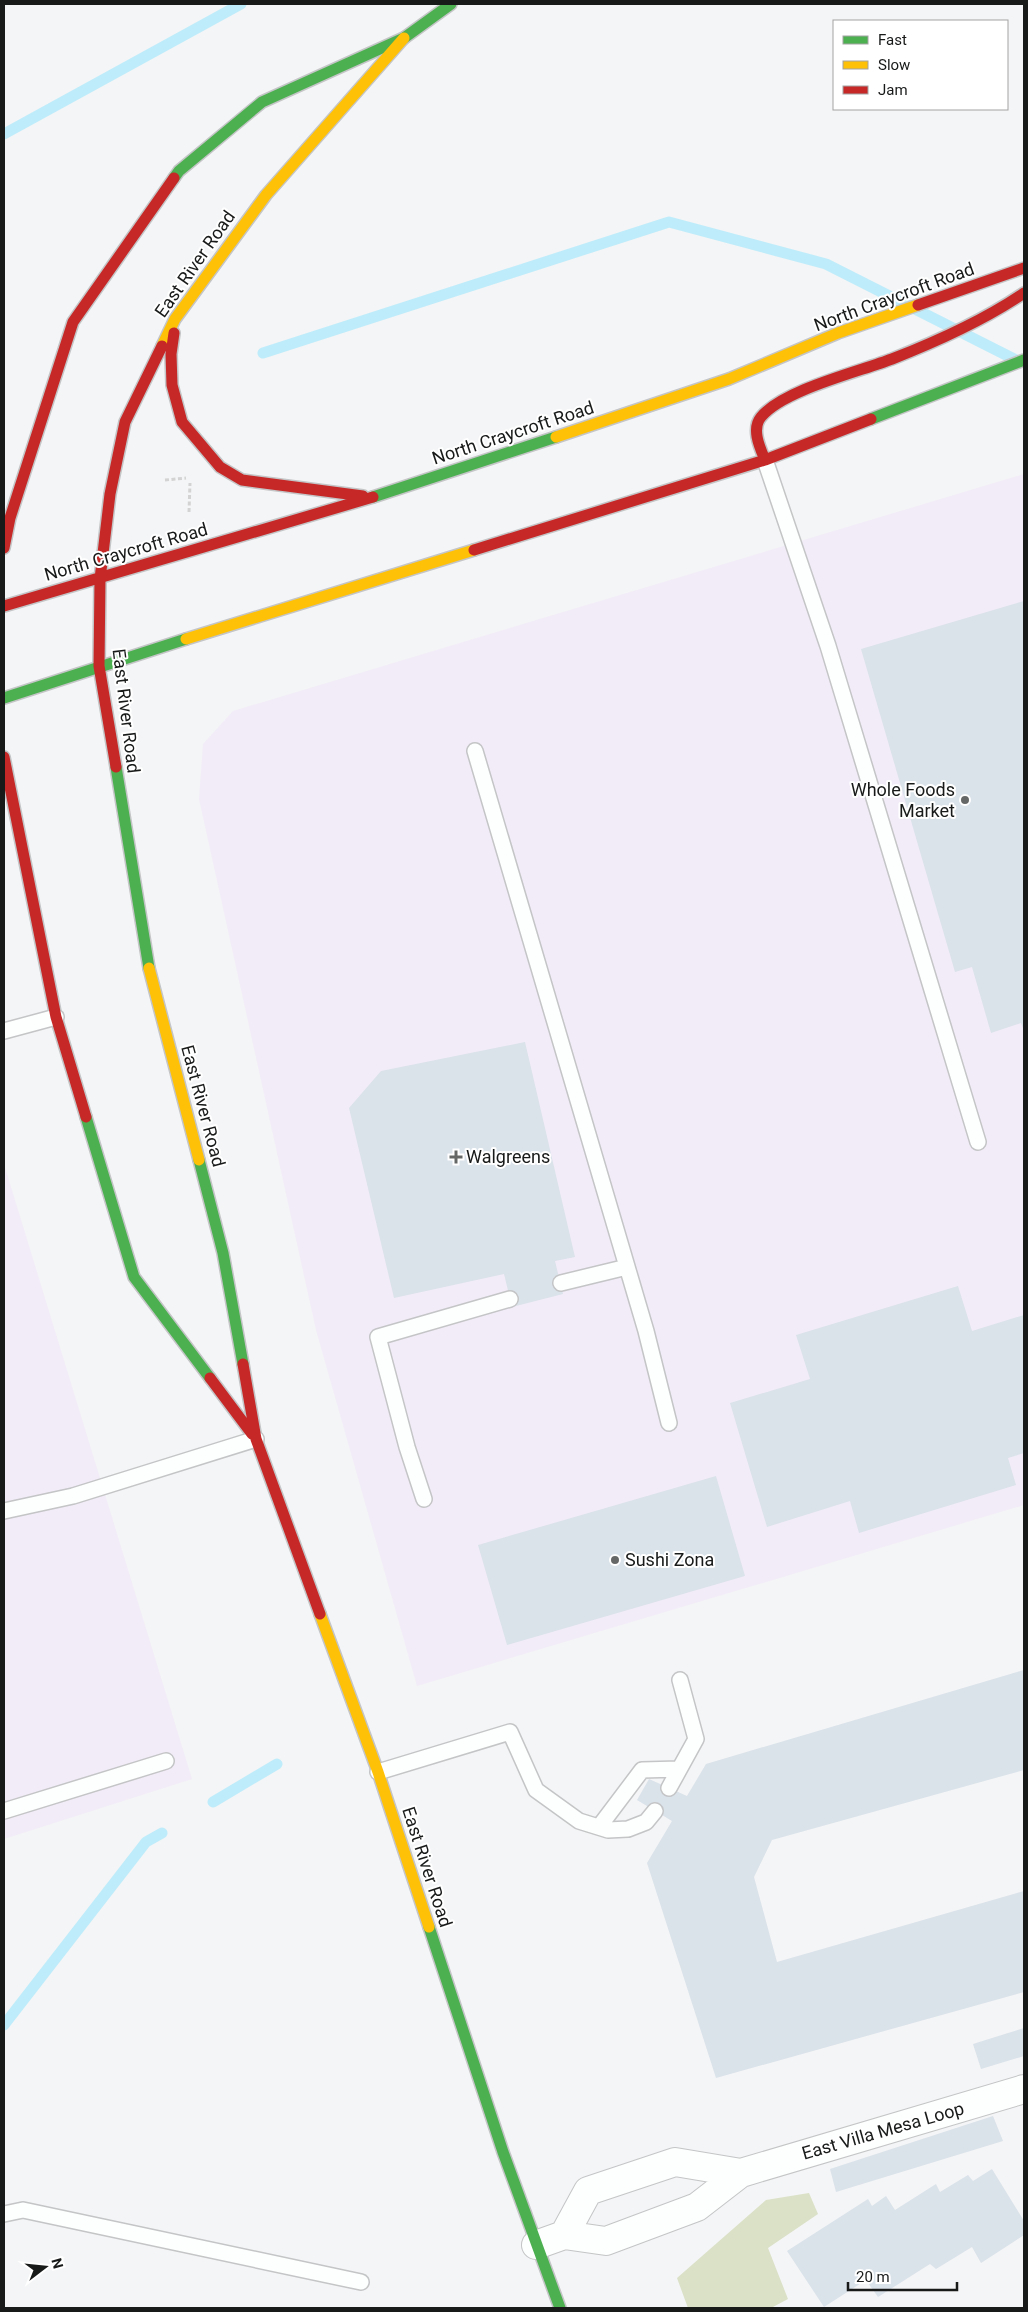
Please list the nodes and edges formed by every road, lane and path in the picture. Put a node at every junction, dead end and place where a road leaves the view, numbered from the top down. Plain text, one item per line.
1 (451, 4) edge
2 (404, 38) junction
3 (1024, 268) edge
4 (1024, 293) edge
5 (175, 319) junction
6 (1024, 360) edge
7 (765, 460) junction
8 (165, 480) dead end
9 (372, 497) junction
10 (189, 512) dead end
11 (4, 548) edge
12 (100, 579) junction
13 (4, 606) edge
14 (100, 666) junction
15 (4, 698) edge
16 (475, 751) dead end
17 (4, 756) edge
18 (56, 1017) junction
19 (4, 1031) edge
20 (978, 1142) dead end
21 (627, 1267) junction
22 (561, 1283) dead end
23 (510, 1299) dead end
24 (669, 1423) dead end
25 (256, 1439) junction
26 (424, 1499) dead end
27 (4, 1511) edge
28 (680, 1680) dead end
29 (166, 1761) dead end
30 (679, 1769) junction
31 (378, 1772) junction
32 (669, 1788) dead end
33 (4, 1811) edge
34 (655, 1811) dead end
35 (600, 1827) junction
36 (1024, 2089) edge
37 (741, 2173) junction
38 (4, 2214) edge
39 (564, 2235) junction
40 (536, 2245) junction
41 (361, 2282) dead end
42 (560, 2308) edge

1 - 2 street, East River Road
2 - 5 street, East River Road
2 - 11 street, East River Road
3 - 9 street, North Craycroft Road
4 - 7 street
5 - 9 street
5 - 12 street, East River Road
6 - 7 street
7 - 14 street
7 - 20 lane
8 - 10 path
9 - 12 street, North Craycroft Road
12 - 13 street, North Craycroft Road
12 - 14 street, East River Road
14 - 15 street
14 - 25 street, East River Road
16 - 21 lane
17 - 18 street, East River Road
18 - 19 lane
18 - 25 street, East River Road
21 - 22 lane
21 - 24 lane
23 - 26 lane
25 - 27 lane
25 - 31 street, East River Road
28 - 30 lane
29 - 33 lane
30 - 32 lane
30 - 35 lane
31 - 35 lane
31 - 40 street, East River Road
34 - 35 lane
36 - 37 street, East Villa Mesa Loop
37 - 39 street
37 - 39 street
38 - 41 lane
39 - 40 street
40 - 42 street, East River Road

